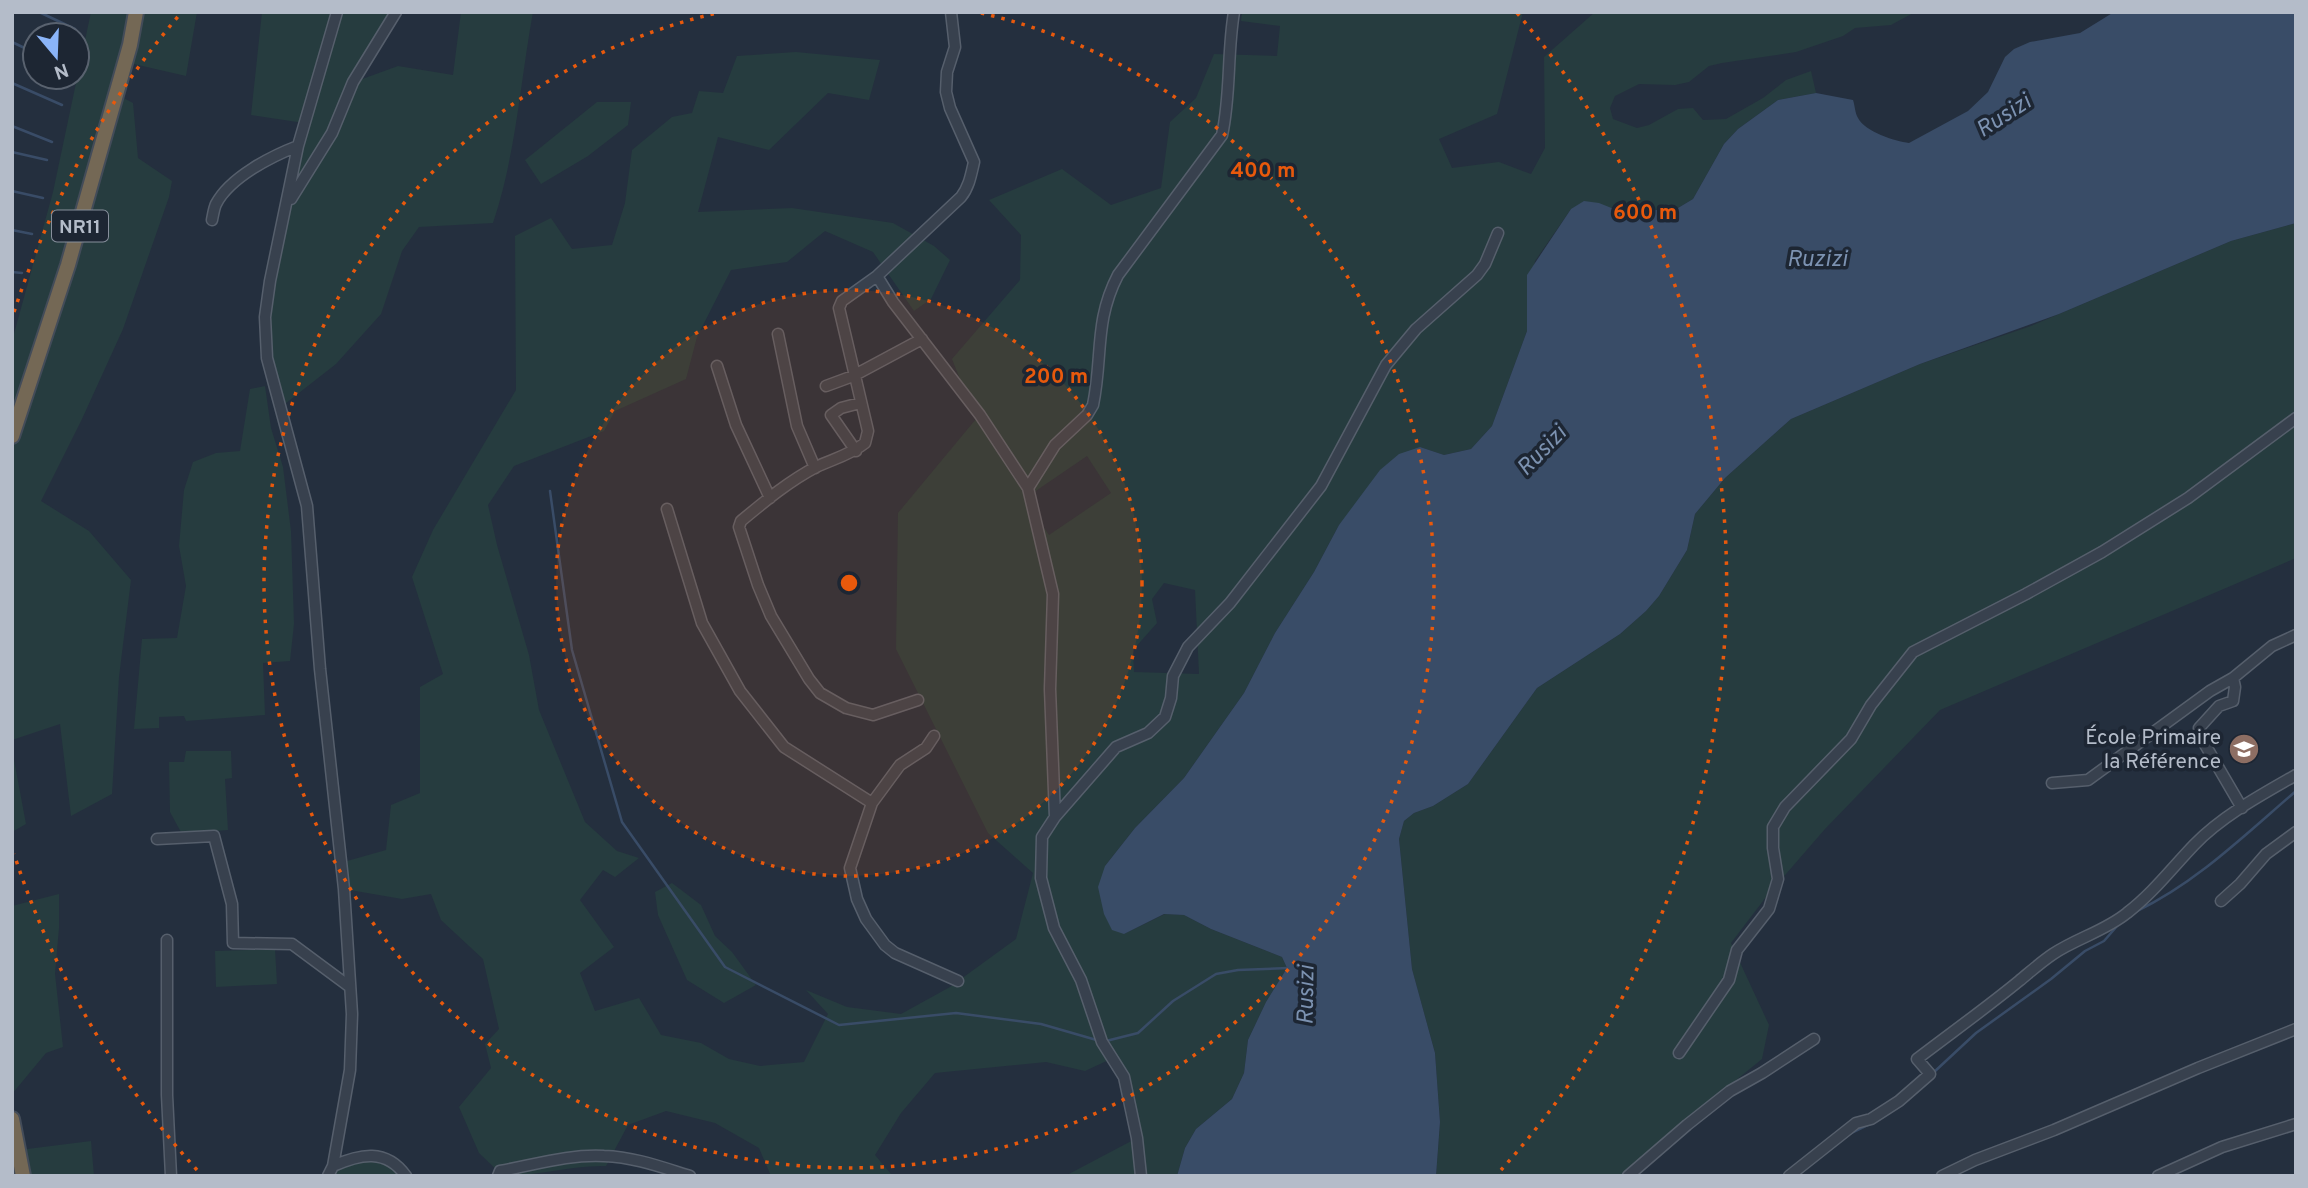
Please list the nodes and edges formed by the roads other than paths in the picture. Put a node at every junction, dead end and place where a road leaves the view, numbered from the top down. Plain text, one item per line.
1 (136, 12) edge
2 (337, 12) edge
3 (396, 12) edge
4 (951, 12) edge
5 (1234, 12) edge
6 (298, 146) junction
7 (288, 205) junction
8 (212, 220) dead end
9 (1498, 233) dead end
10 (877, 276) junction
11 (778, 334) dead end
12 (922, 339) junction
13 (717, 366) dead end
14 (853, 376) junction
15 (826, 386) dead end
16 (860, 403) junction
17 (2296, 418) edge
18 (12, 436) edge
19 (856, 451) junction
20 (815, 468) junction
21 (1028, 488) junction
22 (770, 498) junction
23 (667, 509) dead end
24 (2296, 635) edge
25 (2233, 678) junction
26 (918, 700) dead end
27 (934, 736) dead end
28 (2296, 775) edge
29 (2052, 783) dead end
30 (872, 803) junction
31 (2242, 808) junction
32 (1055, 817) junction
33 (2296, 832) edge
34 (157, 839) dead end
35 (2221, 901) dead end
36 (167, 940) dead end
37 (958, 981) dead end
38 (350, 987) junction
39 (2296, 1030) edge
40 (1814, 1039) dead end
41 (1679, 1053) dead end
42 (12, 1119) edge
43 (2296, 1124) edge
44 (330, 1171) edge
45 (23, 1176) edge
46 (171, 1176) edge
47 (406, 1176) edge
48 (498, 1176) edge
49 (690, 1176) edge
50 (1141, 1176) edge
51 (1628, 1176) edge
52 (1789, 1176) edge
53 (1942, 1176) edge
54 (2158, 1176) edge

1 - 18 highway, NR11
2 - 6 street
3 - 7 street
4 - 10 street
5 - 21 street
6 - 7 street
6 - 8 street
7 - 38 street
9 - 32 street
10 - 12 street
10 - 14 street
11 - 20 street
12 - 14 street
12 - 21 street
13 - 22 street
14 - 15 street
14 - 16 street
16 - 19 street
16 - 19 street
17 - 41 street
19 - 20 street
20 - 22 street
21 - 32 street
22 - 26 street
23 - 30 street
24 - 25 street
25 - 29 street
25 - 31 street
27 - 30 street
28 - 31 street
30 - 37 street
31 - 52 street
32 - 50 street
33 - 35 street
34 - 38 street
36 - 46 street
38 - 44 street
39 - 53 street
40 - 51 street
42 - 45 highway
43 - 54 street
44 - 47 street
48 - 49 street

